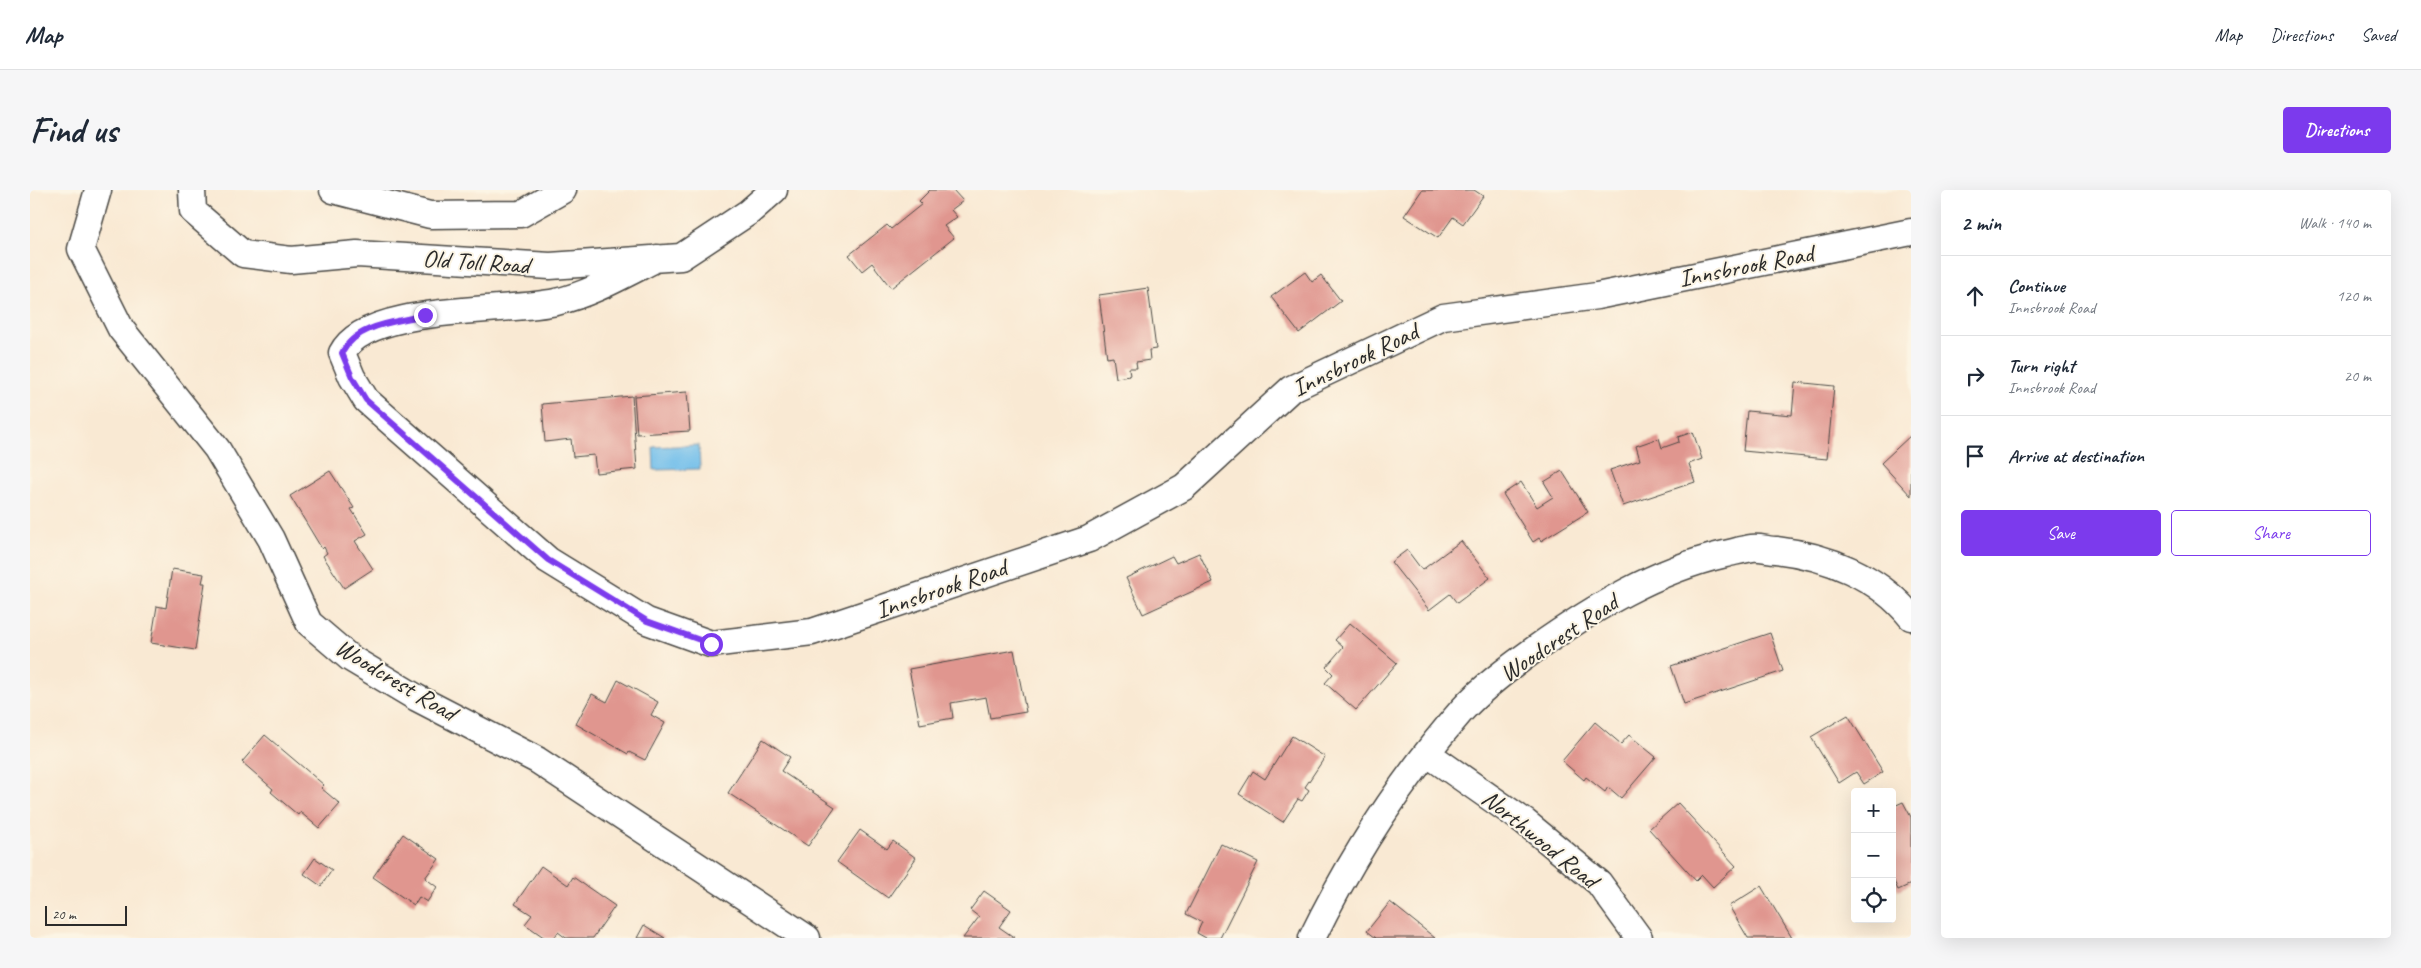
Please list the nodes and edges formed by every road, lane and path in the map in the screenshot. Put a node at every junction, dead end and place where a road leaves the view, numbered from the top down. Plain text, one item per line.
1 (98, 190) edge
2 (192, 190) edge
3 (333, 190) edge
4 (563, 190) edge
5 (774, 190) edge
6 (1911, 232) edge
7 (657, 258) junction
8 (1911, 617) edge
9 (1428, 754) junction
10 (807, 938) edge
11 (1312, 938) edge
12 (1639, 938) edge

1 - 10 street, Woodcrest Road
2 - 7 street, Old Toll Road
3 - 4 street, Old Toll Road
5 - 7 street, Old Toll Road
6 - 7 street, Innsbrook Road
8 - 9 street, Woodcrest Road
9 - 11 street, Woodcrest Road
9 - 12 street, Northwood Road

